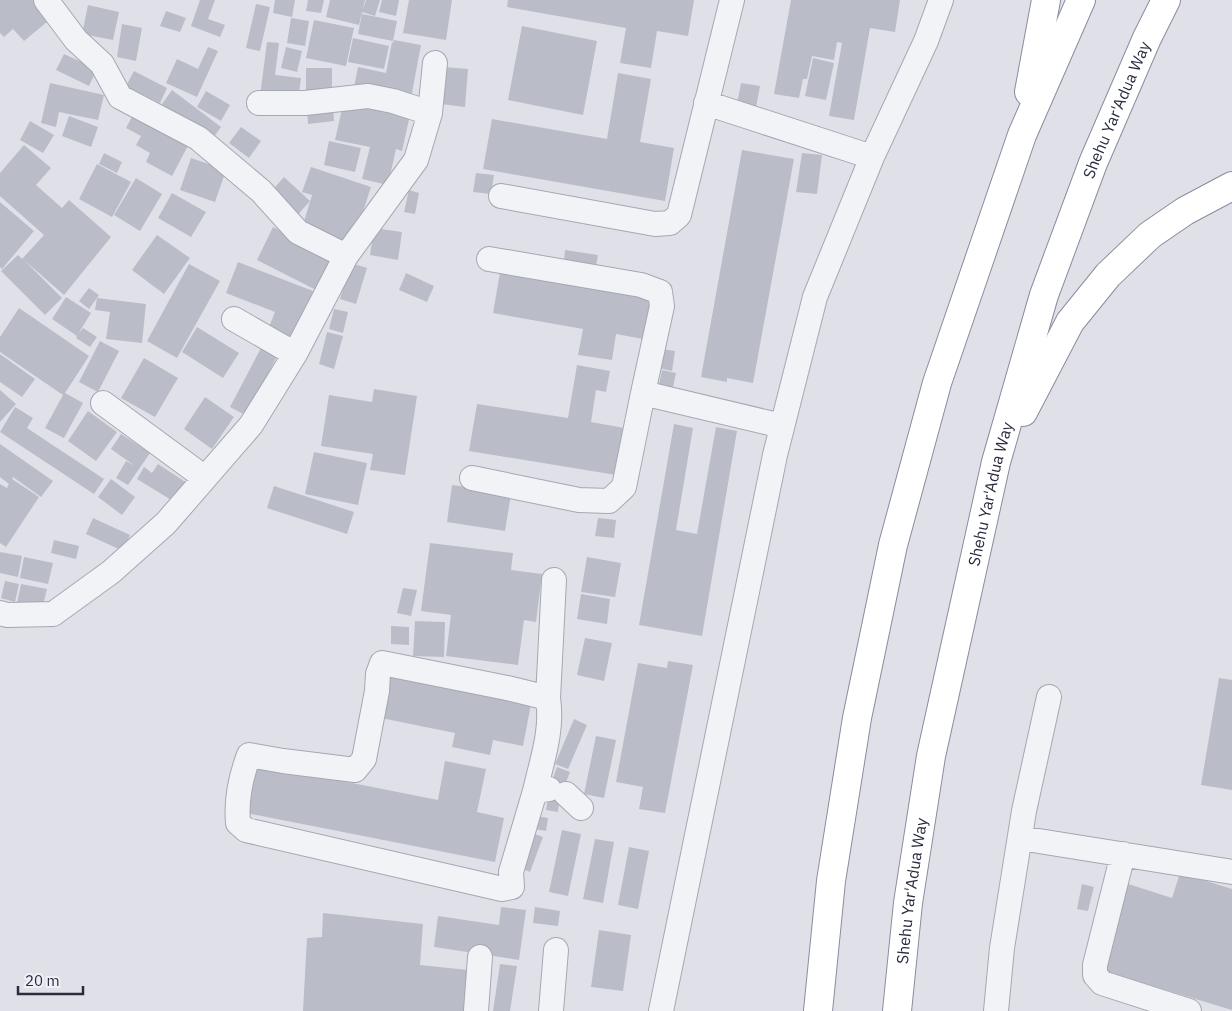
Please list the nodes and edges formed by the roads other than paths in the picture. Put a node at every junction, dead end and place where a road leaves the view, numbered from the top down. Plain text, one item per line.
1 (46, 0) edge
2 (732, 0) edge
3 (941, 0) edge
4 (1046, 0) edge
5 (1081, 0) edge
6 (1166, 0) edge
7 (435, 63) dead end
8 (259, 102) dead end
9 (706, 103) junction
10 (430, 113) junction
11 (1022, 135) junction
12 (872, 157) junction
13 (1232, 186) edge
14 (501, 196) dead end
15 (346, 256) junction
16 (489, 259) dead end
17 (234, 319) dead end
18 (295, 354) junction
19 (643, 393) junction
20 (103, 403) dead end
21 (782, 426) junction
22 (996, 462) junction
23 (205, 478) junction
24 (472, 478) dead end
25 (554, 580) dead end
26 (0, 613) edge
27 (1049, 697) dead end
28 (548, 698) junction
29 (1020, 838) junction
30 (1123, 854) junction
31 (1232, 872) edge
32 (556, 950) dead end
33 (480, 957) dead end
34 (476, 1011) edge
35 (551, 1011) edge
36 (662, 1011) edge
37 (818, 1011) edge
38 (897, 1011) edge
39 (996, 1011) edge
40 (1188, 1011) edge

1 - 15 street
2 - 9 street
3 - 12 street
4 - 11 highway
5 - 11 highway
6 - 22 highway, Shehu Yar'Adua Way
7 - 10 street
8 - 10 street
9 - 12 street
9 - 14 street
10 - 15 street
11 - 37 highway
12 - 21 street
13 - 22 highway
15 - 18 street
16 - 19 street
17 - 18 street
18 - 23 street
19 - 21 street
19 - 24 street
20 - 23 street
21 - 36 street
22 - 38 highway, Shehu Yar'Adua Way
23 - 26 street
25 - 28 street
27 - 29 street
28 - 28 street
29 - 30 street
29 - 39 street
30 - 31 street
30 - 40 street
32 - 35 street
33 - 34 street

